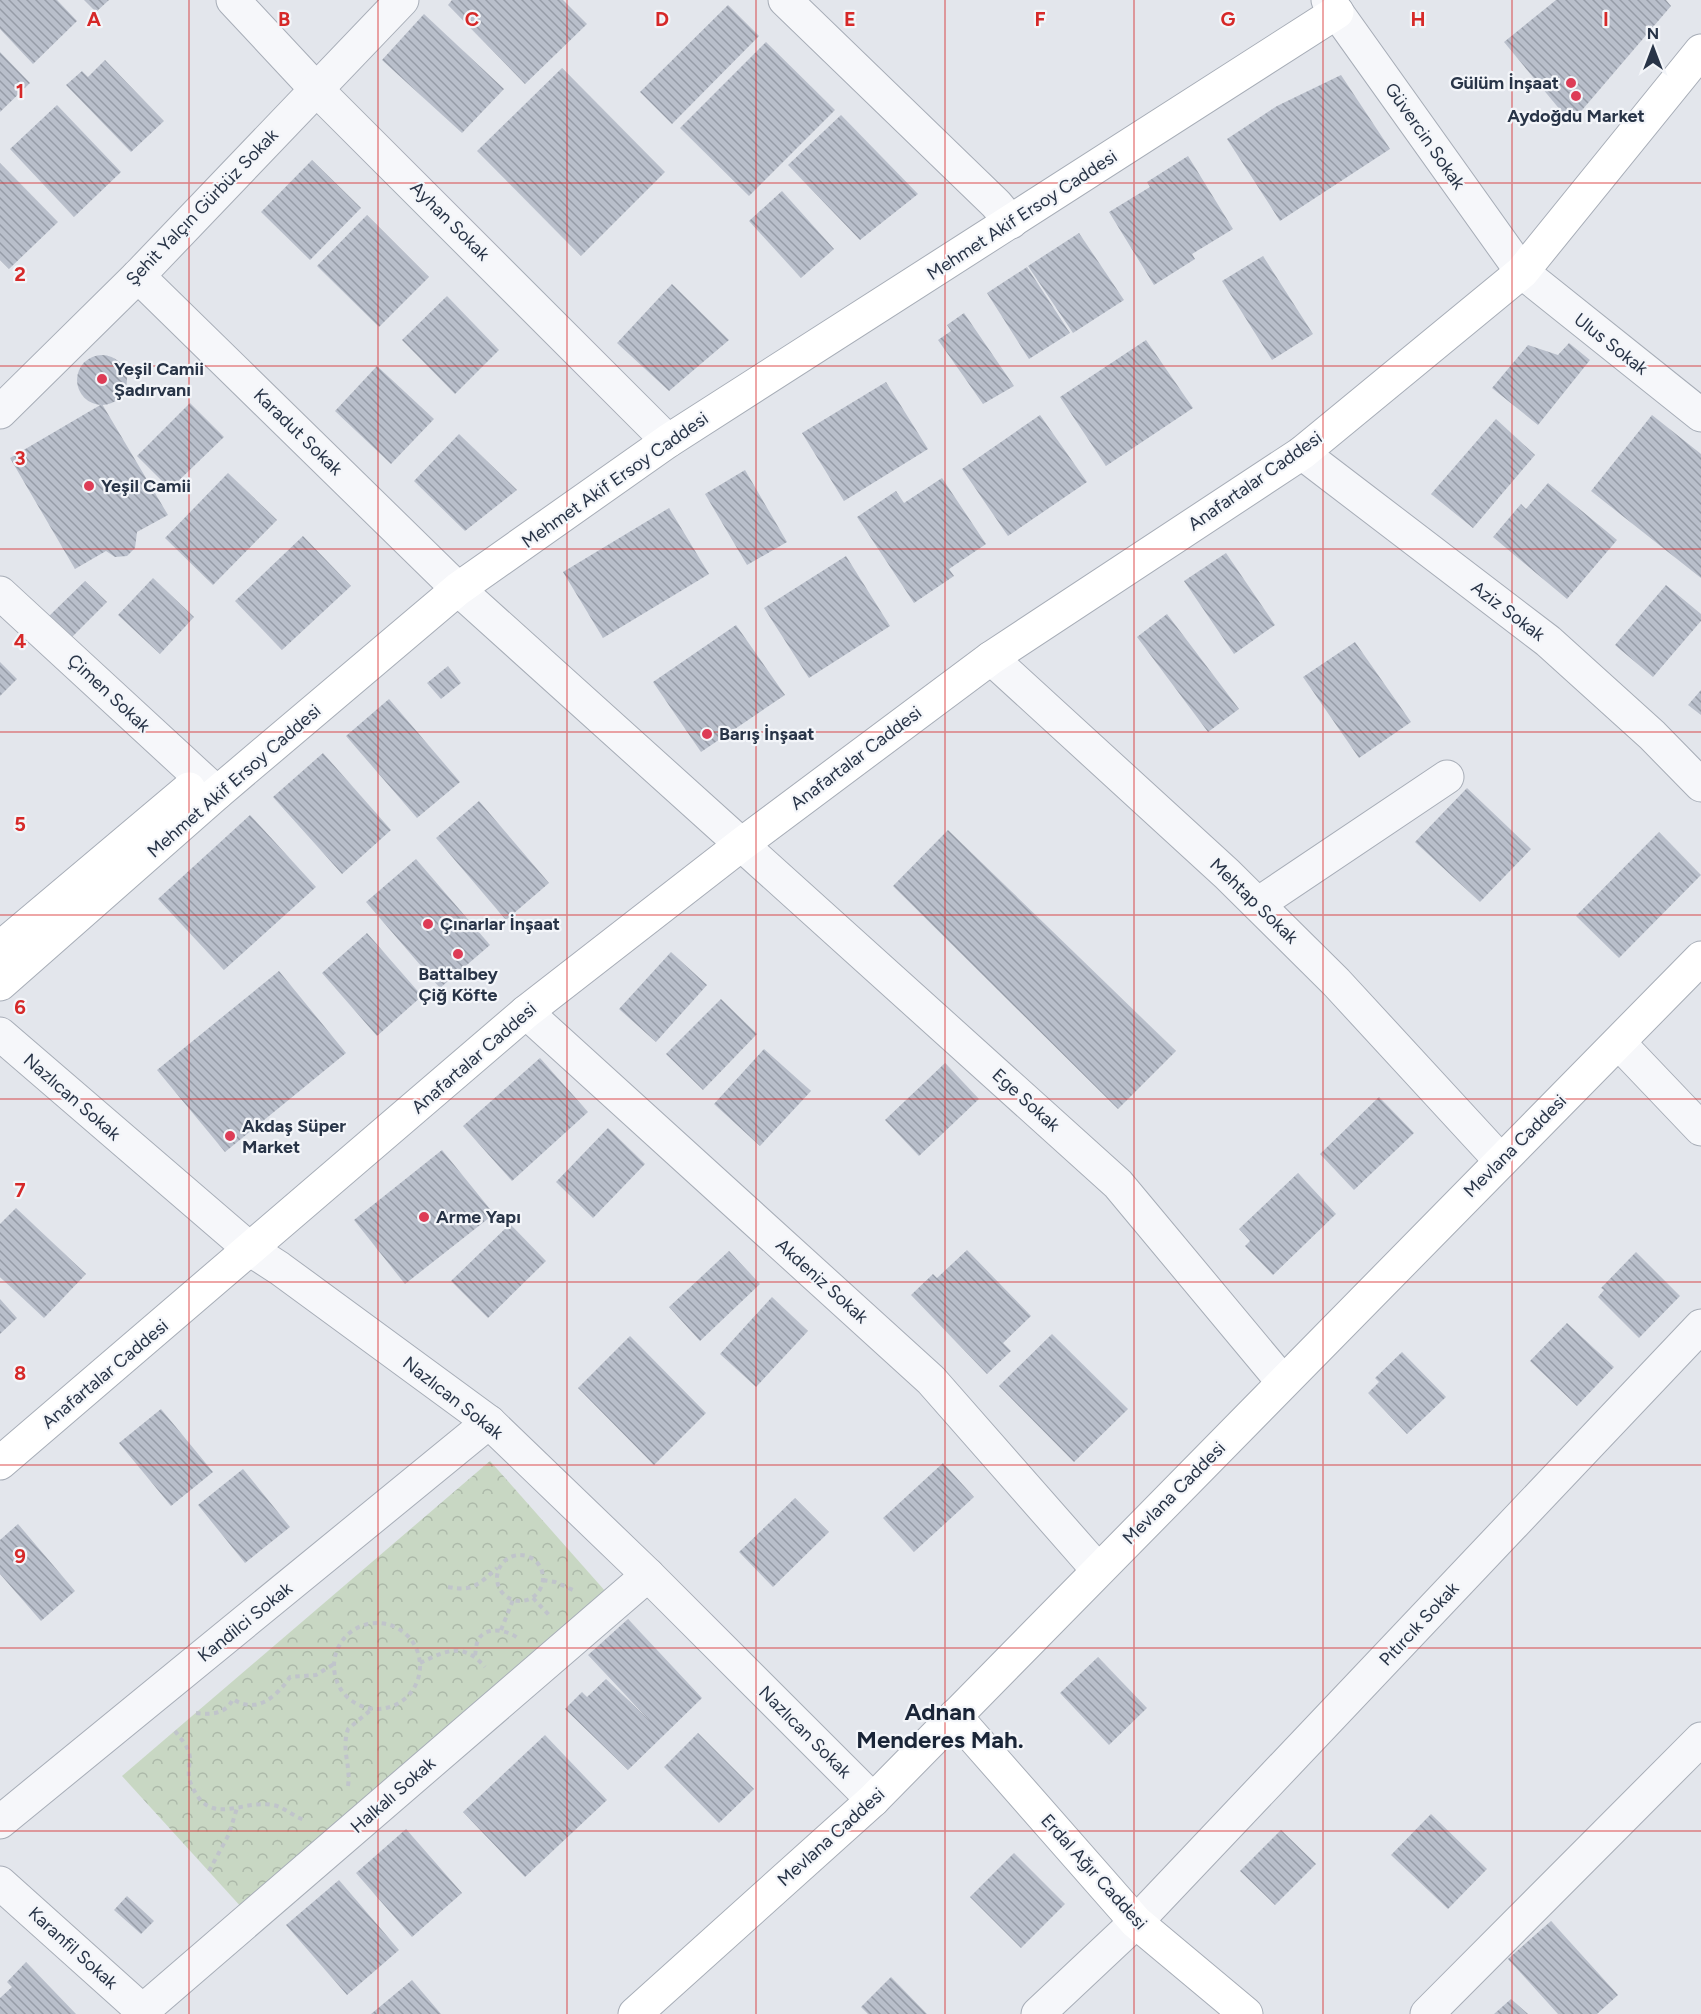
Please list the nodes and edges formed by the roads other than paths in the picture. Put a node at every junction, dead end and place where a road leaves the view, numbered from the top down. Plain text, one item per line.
1 (233, 0) edge
2 (402, 0) edge
3 (785, 0) edge
4 (1332, 6) edge
5 (1701, 51) edge
6 (316, 88) junction
7 (1003, 213) junction
8 (1522, 272) junction
9 (138, 276) junction
10 (0, 412) edge
11 (1701, 415) edge
12 (661, 433) junction
13 (1302, 453) junction
14 (450, 581) junction
15 (0, 593) edge
16 (991, 658) junction
17 (1447, 777) dead end
18 (1701, 785) edge
19 (209, 786) junction
20 (742, 844) junction
21 (1258, 904) junction
22 (0, 948) edge
23 (1701, 958) edge
24 (0, 984) edge
25 (526, 1012) junction
26 (0, 1034) edge
27 (1619, 1043) junction
28 (1701, 1129) edge
29 (1500, 1161) junction
30 (251, 1250) junction
31 (1701, 1326) edge
32 (1283, 1382) junction
33 (489, 1422) junction
34 (0, 1463) edge
35 (1098, 1570) junction
36 (648, 1575) junction
37 (955, 1716) junction
38 (1701, 1739) edge
39 (873, 1800) junction
40 (0, 1822) edge
41 (0, 1883) edge
42 (1136, 1922) junction
43 (142, 2013) edge
44 (635, 2014) edge
45 (1038, 2014) edge
46 (1246, 2014) edge
47 (1427, 2014) edge

1 - 6 street, Ayhan Sokak
2 - 6 street, Şehit Yalçın Gürbüz Sokak
3 - 7 street
4 - 7 street, Mehmet Akif Ersoy Caddesi
4 - 8 street, Güvercin Sokak
5 - 8 street, Anafartalar Caddesi
6 - 9 street, Şehit Yalçın Gürbüz Sokak
6 - 12 street, Ayhan Sokak
7 - 12 street, Mehmet Akif Ersoy Caddesi
8 - 11 street, Ulus Sokak
8 - 13 street, Anafartalar Caddesi
9 - 10 street, Şehit Yalçın Gürbüz Sokak
9 - 14 street, Karadut Sokak
12 - 14 street, Mehmet Akif Ersoy Caddesi
13 - 16 street, Anafartalar Caddesi
13 - 18 street, Aziz Sokak
14 - 19 street, Mehmet Akif Ersoy Caddesi
14 - 20 street, Karadut Sokak
15 - 19 street, Çimen Sokak
16 - 20 street, Anafartalar Caddesi
16 - 21 street, Mehtap Sokak
17 - 21 street
19 - 22 street, Mehmet Akif Ersoy Caddesi
19 - 24 street, Mehmet Akif Ersoy Caddesi
20 - 25 street, Anafartalar Caddesi
20 - 32 street, Ege Sokak
21 - 29 street, Mehtap Sokak
23 - 27 street, Mevlana Caddesi
25 - 30 street, Anafartalar Caddesi
25 - 35 street, Akdeniz Sokak
26 - 30 street, Nazlıcan Sokak
27 - 28 street
27 - 29 street, Mevlana Caddesi
29 - 32 street, Mevlana Caddesi
30 - 33 street, Nazlıcan Sokak
30 - 34 street, Anafartalar Caddesi
31 - 42 street, Pıtırcık Sokak
32 - 35 street, Mevlana Caddesi
33 - 36 street, Nazlıcan Sokak
33 - 40 street, Kandilci Sokak
35 - 37 street, Mevlana Caddesi
36 - 39 street, Nazlıcan Sokak
36 - 43 street, Halkalı Sokak
37 - 39 street, Mevlana Caddesi
37 - 42 street, Erdal Ağır Caddesi
38 - 47 street
39 - 44 street, Mevlana Caddesi
41 - 43 street, Karanfil Sokak
42 - 45 street, Pıtırcık Sokak
42 - 46 street, Erdal Ağır Caddesi

